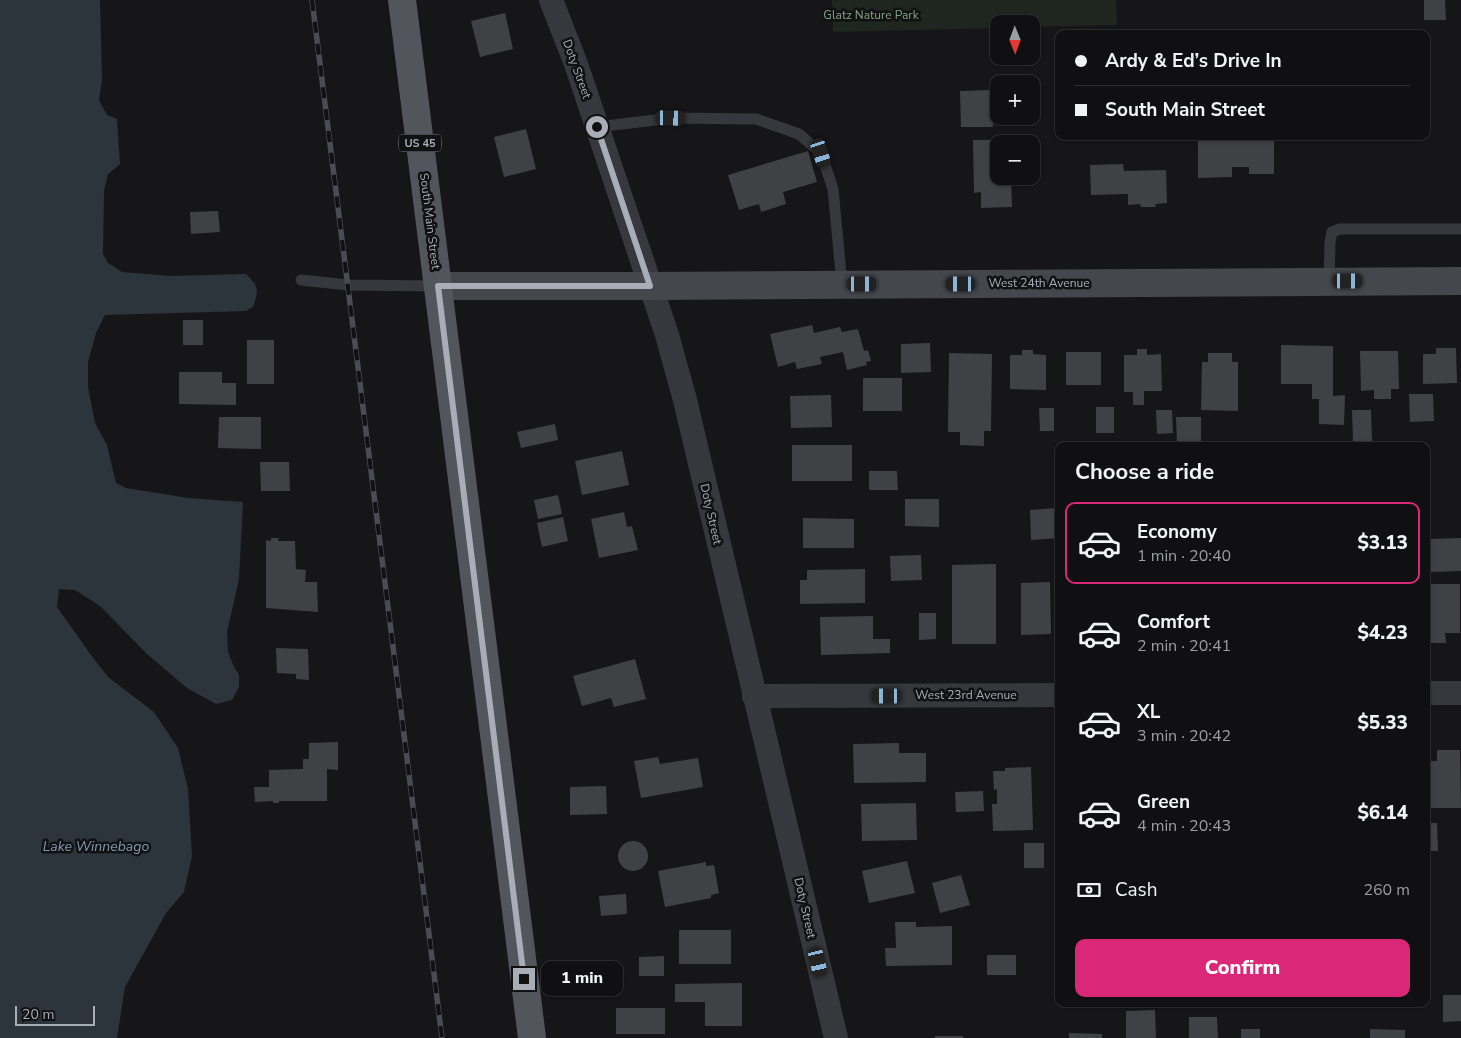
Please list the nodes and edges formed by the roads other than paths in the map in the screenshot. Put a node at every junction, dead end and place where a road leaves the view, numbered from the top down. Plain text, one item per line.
1 (402, 0) edge
2 (551, 0) edge
3 (597, 127) junction
4 (1461, 230) edge
5 (301, 280) dead end
6 (1329, 281) junction
7 (1461, 281) edge
8 (842, 284) junction
9 (438, 286) junction
10 (650, 286) junction
11 (1430, 693) edge
12 (1461, 693) edge
13 (1055, 695) edge
14 (754, 696) junction
15 (532, 1038) edge
16 (836, 1038) edge

1 - 9 main road, South Main Street / US 45
2 - 3 street, Doty Street
3 - 8 lane
3 - 10 street, Doty Street
4 - 6 lane
5 - 9 lane
6 - 7 street, West 24th Avenue
6 - 8 street, West 24th Avenue
8 - 10 street, West 24th Avenue
9 - 10 street, West 24th Avenue
9 - 15 main road, South Main Street / US 45
10 - 14 street, Doty Street
11 - 12 street
13 - 14 street, West 23rd Avenue
14 - 16 street, Doty Street

